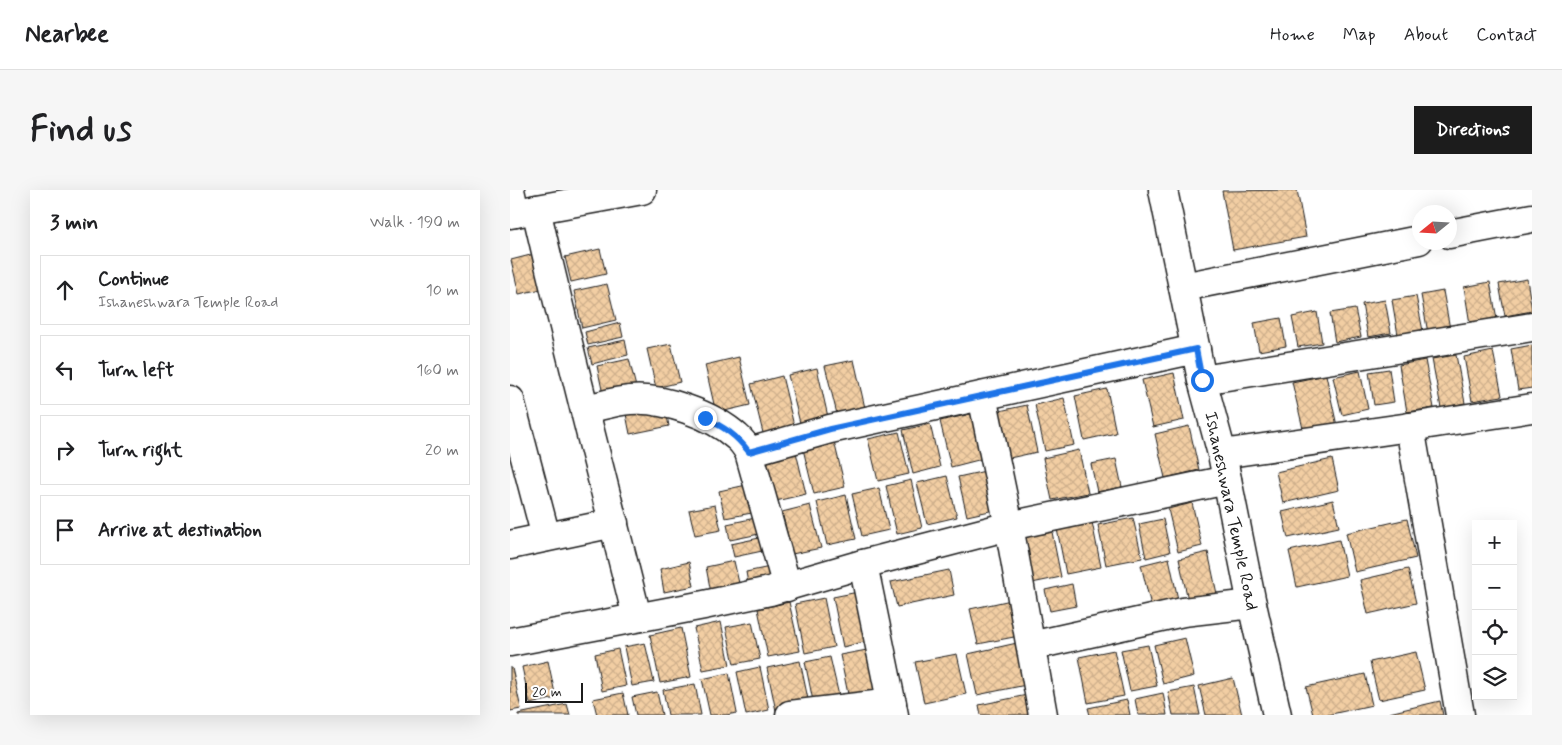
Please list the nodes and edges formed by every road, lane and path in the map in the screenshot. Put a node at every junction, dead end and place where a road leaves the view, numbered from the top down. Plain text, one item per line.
1 (642, 190) edge
2 (1163, 190) edge
3 (596, 194) edge
4 (518, 206) edge
5 (1532, 218) edge
6 (1457, 233) edge
7 (1412, 242) edge
8 (1184, 287) junction
9 (1532, 327) edge
10 (1196, 349) junction
11 (1202, 380) junction
12 (982, 396) junction
13 (510, 400) edge
14 (1532, 408) edge
15 (585, 409) junction
16 (1410, 428) junction
17 (749, 452) junction
18 (1222, 454) junction
19 (1227, 480) junction
20 (614, 523) junction
21 (1009, 526) junction
22 (546, 537) junction
23 (510, 545) edge
24 (863, 564) junction
25 (787, 587) junction
26 (1252, 604) junction
27 (637, 617) junction
28 (510, 642) edge
29 (1031, 646) junction
30 (893, 709) edge
31 (790, 715) edge
32 (1043, 715) edge
33 (1277, 715) edge
34 (1460, 715) edge

1 - 3 street
2 - 8 street, Ishaneshwara Temple Road
3 - 4 street
4 - 15 street
5 - 6 street
7 - 8 street
8 - 10 street, Ishaneshwara Temple Road
9 - 11 street
10 - 11 street, Ishaneshwara Temple Road
10 - 12 street
11 - 18 street, Ishaneshwara Temple Road
12 - 17 street
12 - 21 street
13 - 22 street
14 - 16 street
15 - 17 street
15 - 20 street
16 - 18 street
16 - 34 street
17 - 25 street
18 - 19 street, Ishaneshwara Temple Road
19 - 21 street
19 - 26 street, Ishaneshwara Temple Road
20 - 22 street
20 - 27 street
21 - 24 street
21 - 29 street
22 - 23 street
24 - 25 street
24 - 30 street
25 - 27 street
26 - 29 street
26 - 33 street, Ishaneshwara Temple Road
27 - 28 street
29 - 32 street
30 - 31 street

